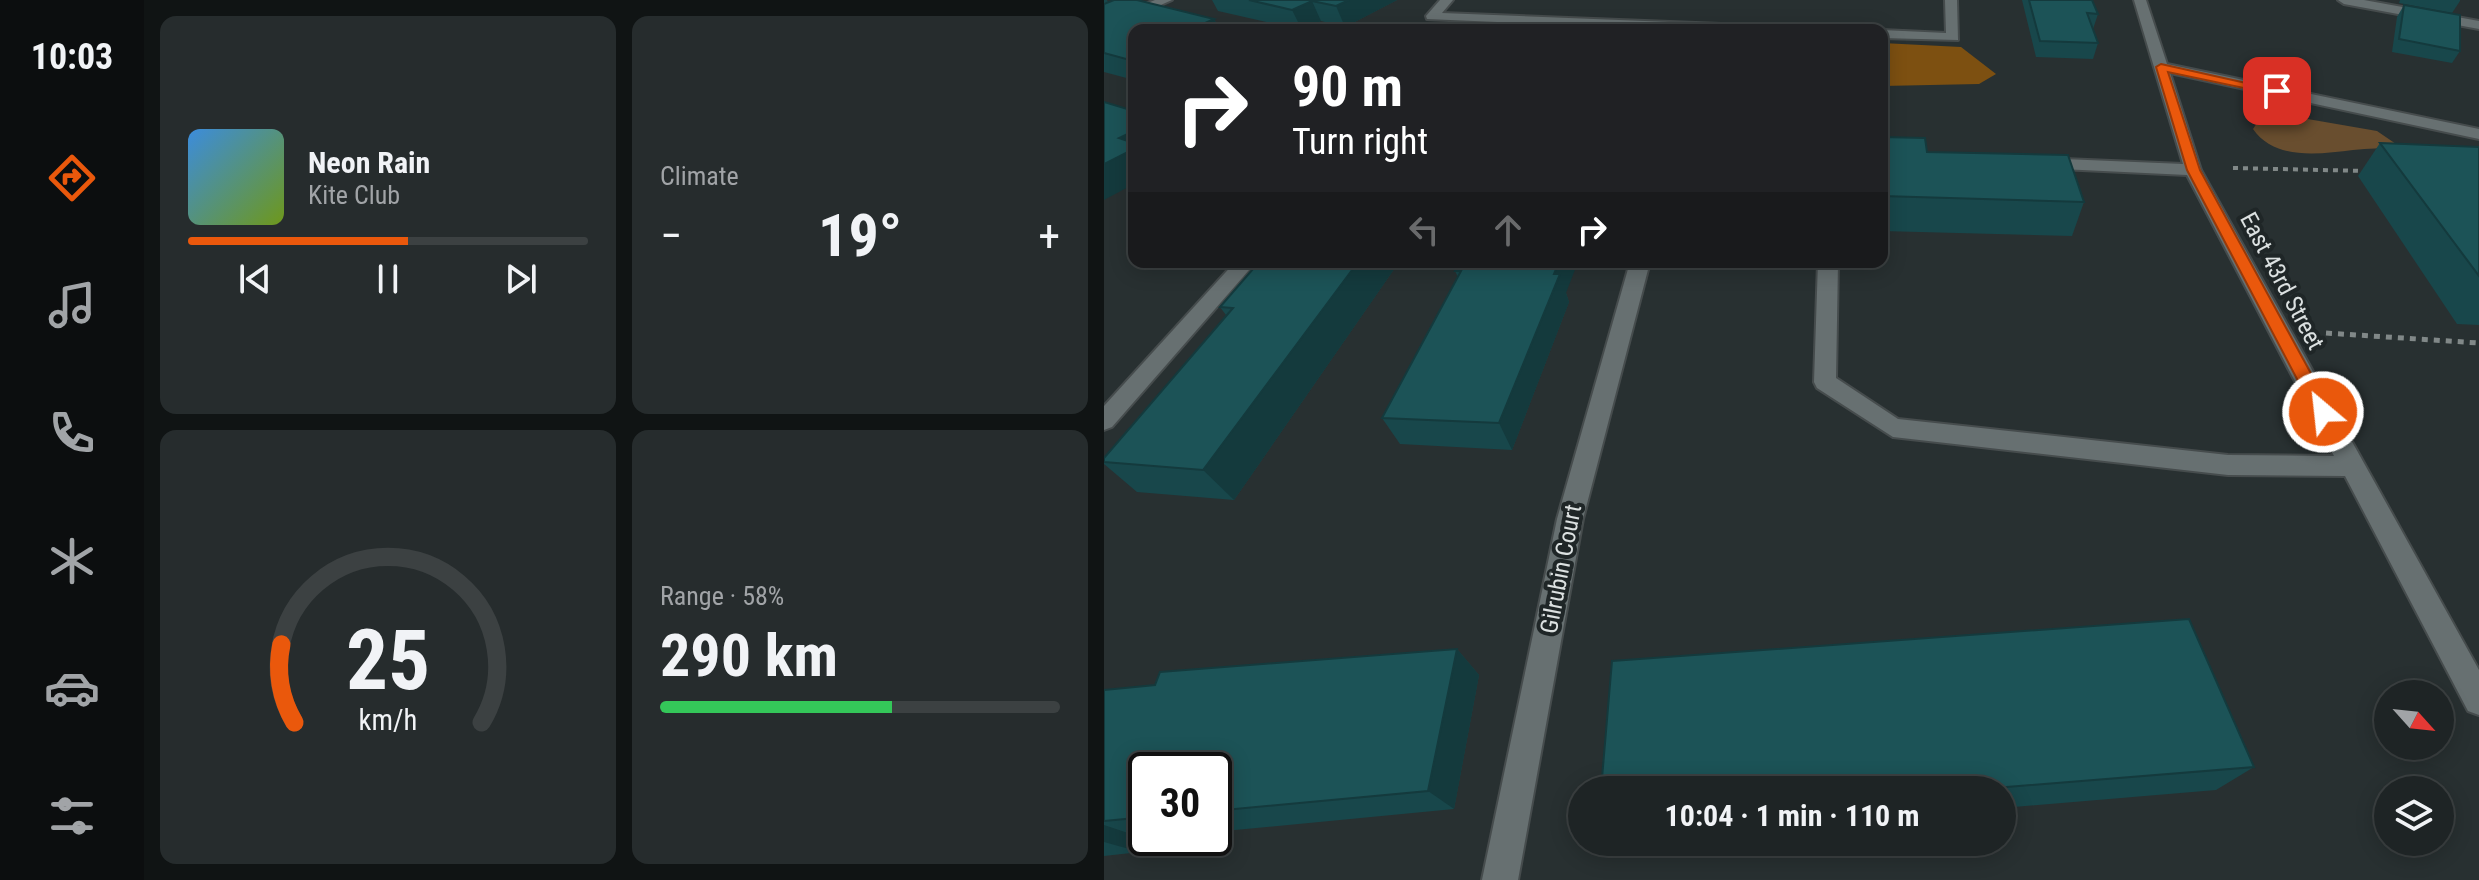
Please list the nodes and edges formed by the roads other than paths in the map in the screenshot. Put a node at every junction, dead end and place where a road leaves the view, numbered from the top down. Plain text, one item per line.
1 (1166, 0) edge
2 (1447, 0) edge
3 (1951, 0) edge
4 (2140, 0) edge
5 (2344, 0) edge
6 (1626, 24) edge
7 (1108, 25) edge
8 (2479, 25) edge
9 (1128, 28) edge
10 (1888, 34) edge
11 (2161, 67) junction
12 (2479, 134) edge
13 (2024, 162) edge
14 (2193, 170) junction
15 (1241, 268) edge
16 (1638, 268) edge
17 (1828, 268) edge
18 (1104, 421) edge
19 (2352, 466) junction
20 (2479, 700) edge
21 (1500, 880) edge

1 - 7 street
2 - 6 street
3 - 10 street
4 - 11 street, East 43rd Street
5 - 8 street
7 - 9 street
11 - 12 street
11 - 14 street, East 43rd Street
13 - 14 street
14 - 19 street, East 43rd Street
15 - 18 street
16 - 21 street, Gilrubin Court
17 - 19 street
19 - 20 street, East 43rd Street

